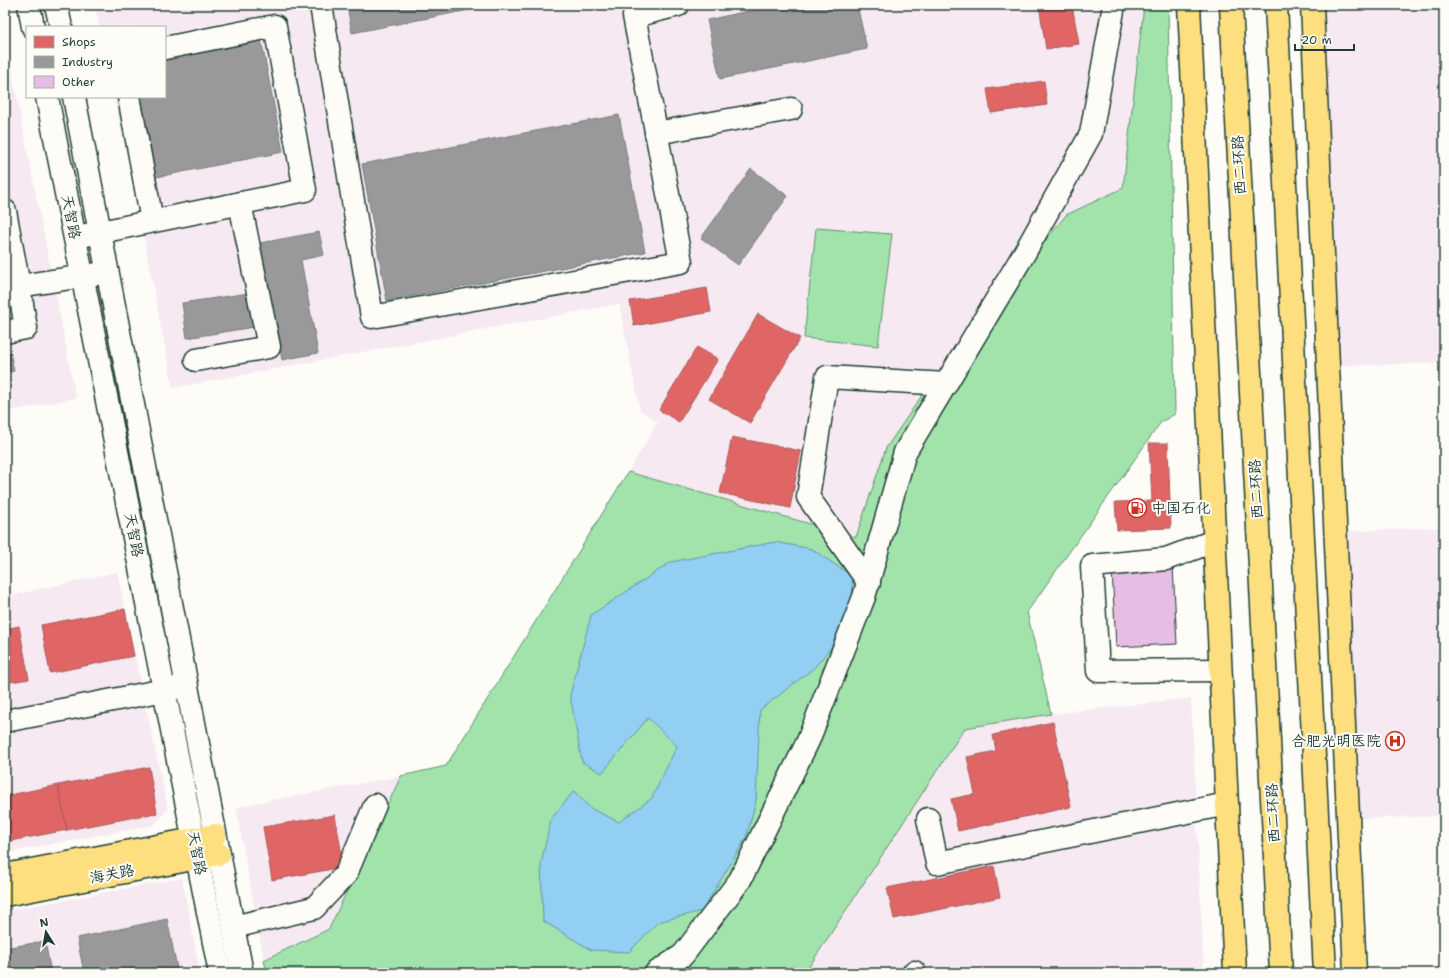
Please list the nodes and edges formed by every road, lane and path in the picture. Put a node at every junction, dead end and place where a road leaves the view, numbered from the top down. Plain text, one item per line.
1 (29, 5) edge
2 (56, 5) edge
3 (321, 5) edge
4 (678, 5) edge
5 (1114, 5) edge
6 (1189, 5) edge
7 (1231, 5) edge
8 (1276, 5) edge
9 (1312, 5) edge
10 (33, 26) edge
11 (61, 26) edge
12 (166, 48) edge
13 (47, 98) edge
14 (74, 98) edge
15 (129, 98) edge
16 (791, 109) dead end
17 (656, 133) junction
18 (240, 203) junction
19 (5, 211) edge
20 (152, 221) junction
21 (100, 231) junction
22 (75, 237) junction
23 (108, 272) junction
24 (82, 276) junction
25 (19, 286) junction
26 (5, 332) edge
27 (196, 360) dead end
28 (946, 384) junction
29 (1214, 541) junction
30 (869, 583) junction
31 (1220, 670) junction
32 (187, 686) junction
33 (164, 690) junction
34 (5, 721) edge
35 (1227, 804) junction
36 (375, 806) dead end
37 (928, 819) dead end
38 (217, 844) junction
39 (196, 849) junction
40 (5, 875) edge
41 (5, 895) edge
42 (233, 927) junction
43 (220, 973) edge
44 (242, 973) edge
45 (656, 973) edge
46 (1235, 973) edge
47 (1281, 973) edge
48 (1325, 973) edge
49 (1355, 973) edge

1 - 10 street
2 - 11 street
3 - 17 street
4 - 17 street
5 - 28 street
6 - 29 main road
7 - 47 main road, 西二环路
8 - 48 main road
9 - 49 main road
12 - 18 street
13 - 22 street, 天智路
14 - 21 street, 天智路
15 - 20 street
16 - 17 street
18 - 20 street
18 - 27 street
19 - 25 street
20 - 21 street
21 - 22 street
21 - 23 street, 天智路
22 - 24 street, 天智路
23 - 24 street
23 - 32 street, 天智路
24 - 25 street
24 - 33 street, 天智路
25 - 26 street
28 - 30 street
28 - 30 street
29 - 31 main road
29 - 31 street
30 - 45 street
31 - 35 main road
32 - 33 street
32 - 38 street, 天智路
33 - 34 street
33 - 39 street, 天智路
35 - 37 street
35 - 46 main road
36 - 42 street
38 - 39 main road, 海关路
38 - 42 street, 天智路
39 - 40 main road, 海关路
39 - 41 main road, 海关路
39 - 43 street, 天智路
42 - 44 street, 天智路

